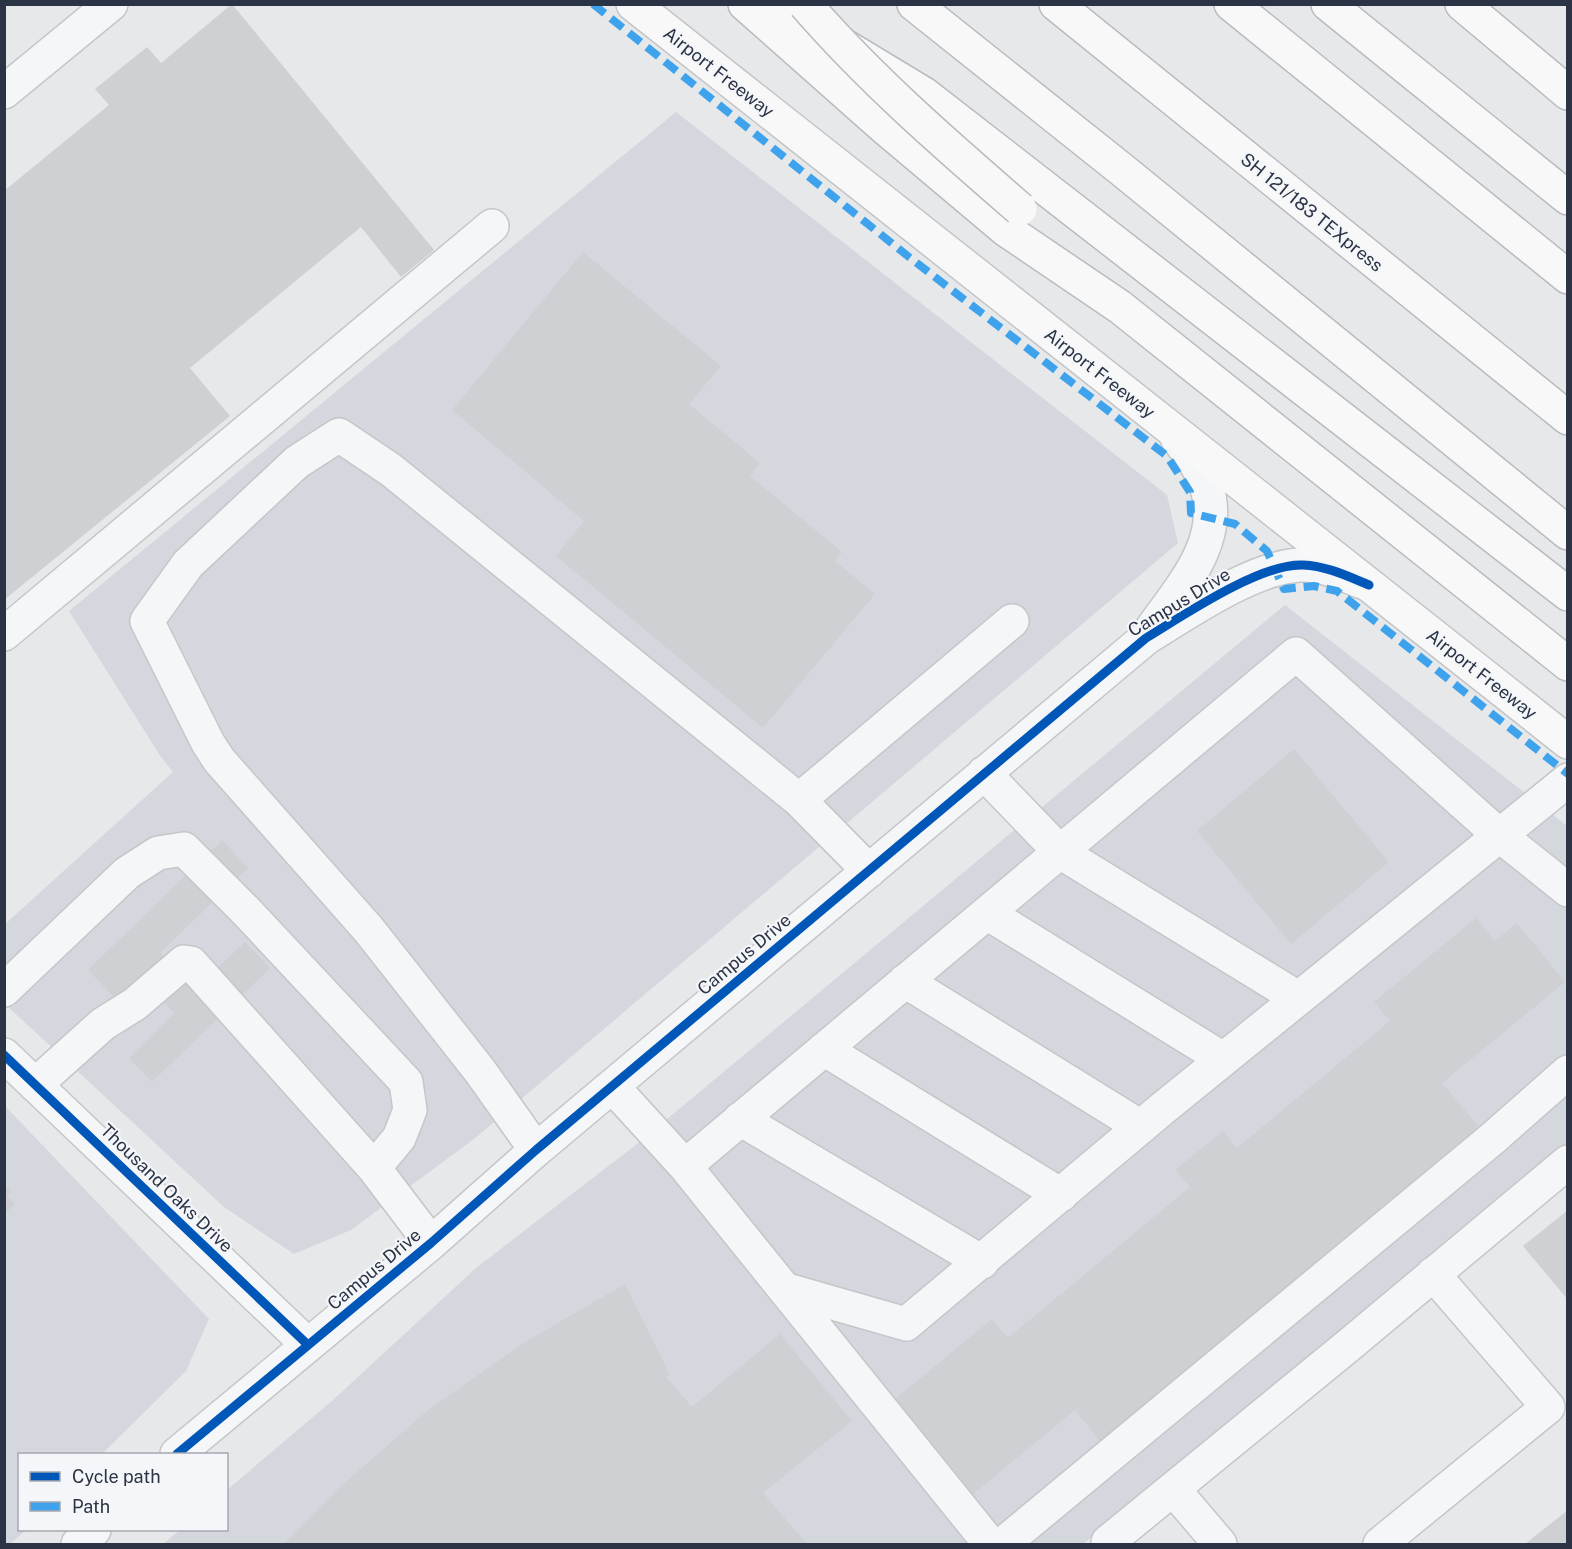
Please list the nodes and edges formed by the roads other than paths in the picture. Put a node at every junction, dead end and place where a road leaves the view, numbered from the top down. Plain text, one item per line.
1 (111, 4) edge
2 (633, 4) edge
3 (745, 4) edge
4 (776, 4) edge
5 (805, 4) edge
6 (914, 4) edge
7 (1056, 4) edge
8 (1231, 4) edge
9 (1328, 4) edge
10 (1462, 4) edge
11 (4, 92) edge
12 (1568, 93) edge
13 (1568, 198) edge
14 (1012, 219) junction
15 (492, 226) dead end
16 (1568, 277) edge
17 (1568, 418) edge
18 (1170, 429) junction
19 (1568, 533) edge
20 (1369, 585) junction
21 (1568, 594) edge
22 (1012, 621) dead end
23 (4, 634) edge
24 (1146, 638) junction
25 (1568, 664) edge
26 (1568, 742) edge
27 (984, 773) junction
28 (1568, 780) edge
29 (800, 800) junction
30 (1499, 835) junction
31 (1060, 852) junction
32 (869, 870) junction
33 (1568, 890) edge
34 (987, 913) junction
35 (905, 981) junction
36 (4, 990) edge
37 (1298, 998) junction
38 (824, 1049) junction
39 (4, 1055) edge
40 (1223, 1059) junction
41 (1568, 1072) edge
42 (35, 1085) junction
43 (612, 1086) junction
44 (740, 1119) junction
45 (1141, 1127) junction
46 (536, 1150) junction
47 (1568, 1162) edge
48 (685, 1166) junction
49 (374, 1168) junction
50 (1061, 1195) junction
51 (431, 1243) junction
52 (982, 1262) junction
53 (1433, 1274) junction
54 (784, 1289) junction
55 (308, 1345) junction
56 (179, 1453) edge
57 (1173, 1489) junction
58 (93, 1531) edge
59 (78, 1545) edge
60 (990, 1545) edge
61 (1003, 1545) edge
62 (1109, 1545) edge
63 (1220, 1545) edge
64 (1380, 1545) edge

1 - 11 street
2 - 18 main road, Airport Freeway
3 - 14 main road
4 - 21 main road
5 - 14 main road, bridge
6 - 19 main road
7 - 17 main road, SH 121/183 TEXpress
8 - 16 main road
9 - 13 main road
10 - 12 main road
14 - 25 main road
15 - 23 street
18 - 20 main road, Airport Freeway
18 - 24 street, Campus Drive
20 - 24 street, Campus Drive
20 - 26 main road, Airport Freeway
22 - 29 street
24 - 27 street, Campus Drive
27 - 31 street
27 - 32 street, Campus Drive
28 - 30 street
29 - 32 street
29 - 46 street
30 - 31 street
30 - 33 street
30 - 37 street
31 - 34 street
31 - 37 street
32 - 43 street, Campus Drive
34 - 35 street
34 - 40 street
35 - 38 street
35 - 45 street
36 - 49 street
37 - 40 street
38 - 44 street
38 - 50 street
39 - 42 street, Thousand Oaks Drive
40 - 45 street
41 - 61 street
42 - 49 street
42 - 55 street, Thousand Oaks Drive
43 - 46 street, Campus Drive
43 - 48 street
44 - 48 street
44 - 52 street
45 - 50 street
46 - 51 street, Campus Drive
47 - 53 street
48 - 54 street
49 - 51 street
50 - 52 street
51 - 55 street, Campus Drive
52 - 54 street
53 - 57 street
53 - 64 street
54 - 60 street
55 - 56 street, Campus Drive
57 - 62 street
57 - 63 street
58 - 59 street

